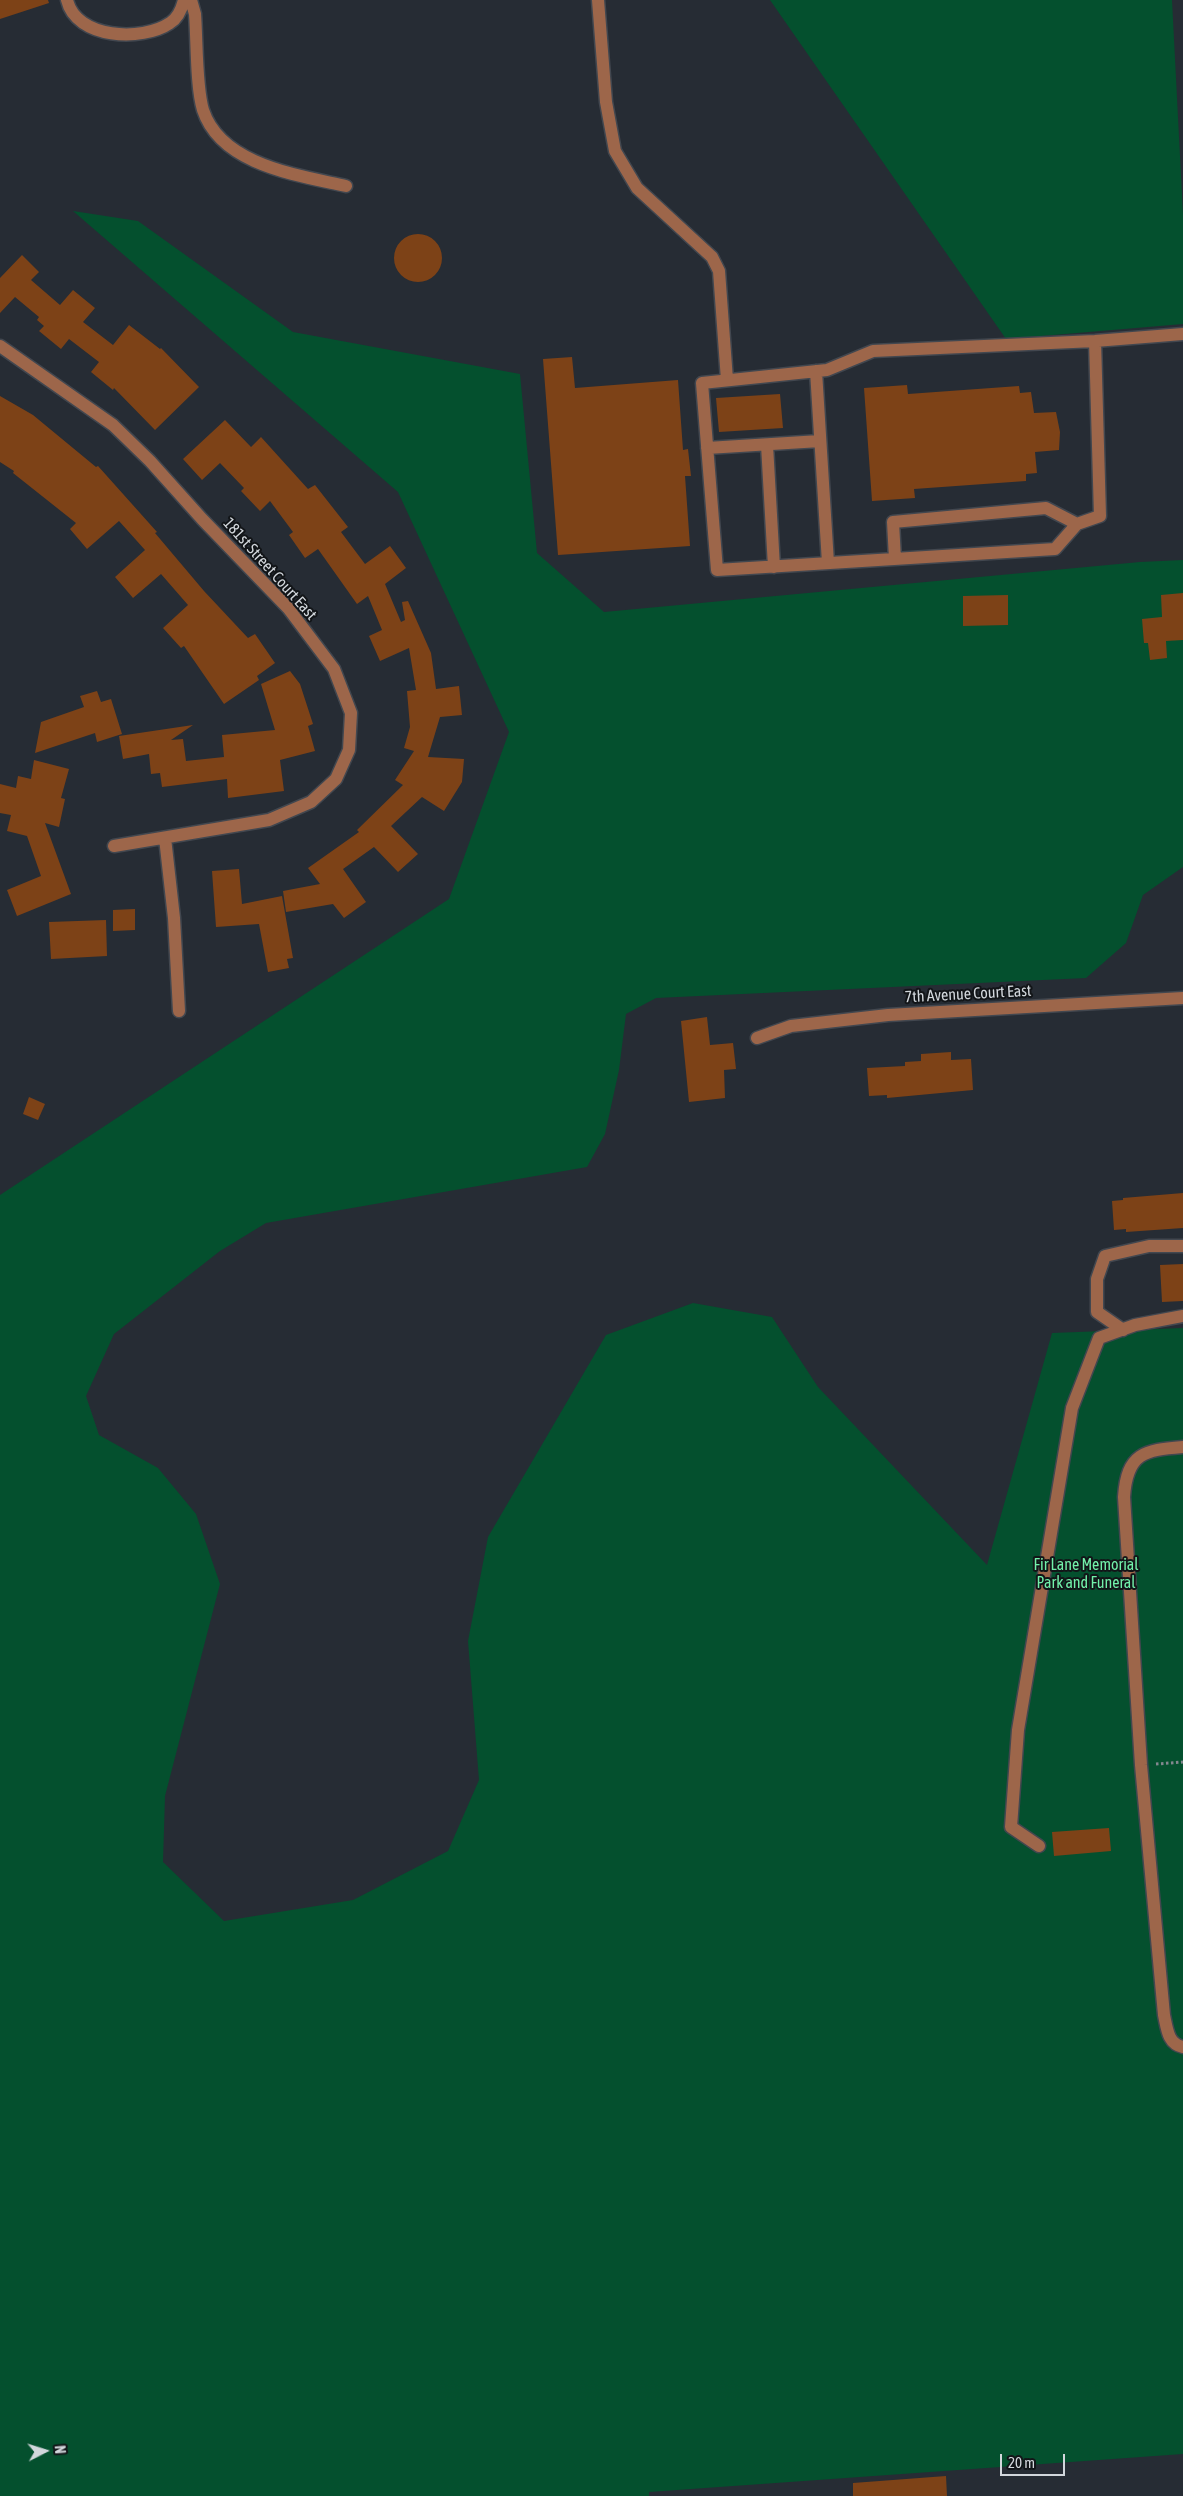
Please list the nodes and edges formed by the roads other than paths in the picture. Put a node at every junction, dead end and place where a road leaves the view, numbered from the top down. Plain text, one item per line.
1 (67, 0) edge
2 (184, 0) edge
3 (191, 0) edge
4 (598, 0) edge
5 (346, 186) dead end
6 (1183, 334) edge
7 (1095, 341) junction
8 (0, 346) edge
9 (816, 371) junction
10 (727, 380) junction
11 (820, 441) junction
12 (767, 445) junction
13 (707, 448) junction
14 (1077, 524) junction
15 (895, 559) junction
16 (828, 563) junction
17 (774, 567) junction
18 (165, 838) junction
19 (114, 846) dead end
20 (1183, 998) edge
21 (179, 1011) dead end
22 (758, 1038) dead end
23 (1183, 1246) edge
24 (1183, 1316) edge
25 (1123, 1330) junction
26 (1183, 1447) edge
27 (1039, 1846) dead end
28 (1183, 2047) edge

1 - 2 street
3 - 5 street
4 - 10 street
6 - 7 street
7 - 9 street
7 - 14 street
8 - 18 street, 181st Street Court East
9 - 10 street
9 - 11 street
10 - 13 street
11 - 12 street
11 - 16 street
12 - 13 street
12 - 17 street
13 - 17 street
14 - 15 street
14 - 15 street
15 - 16 street
16 - 17 street
18 - 19 street, 181st Street Court East
18 - 21 street
20 - 22 street, 7th Avenue Court East
23 - 25 street
24 - 25 street
25 - 27 street
26 - 28 street

